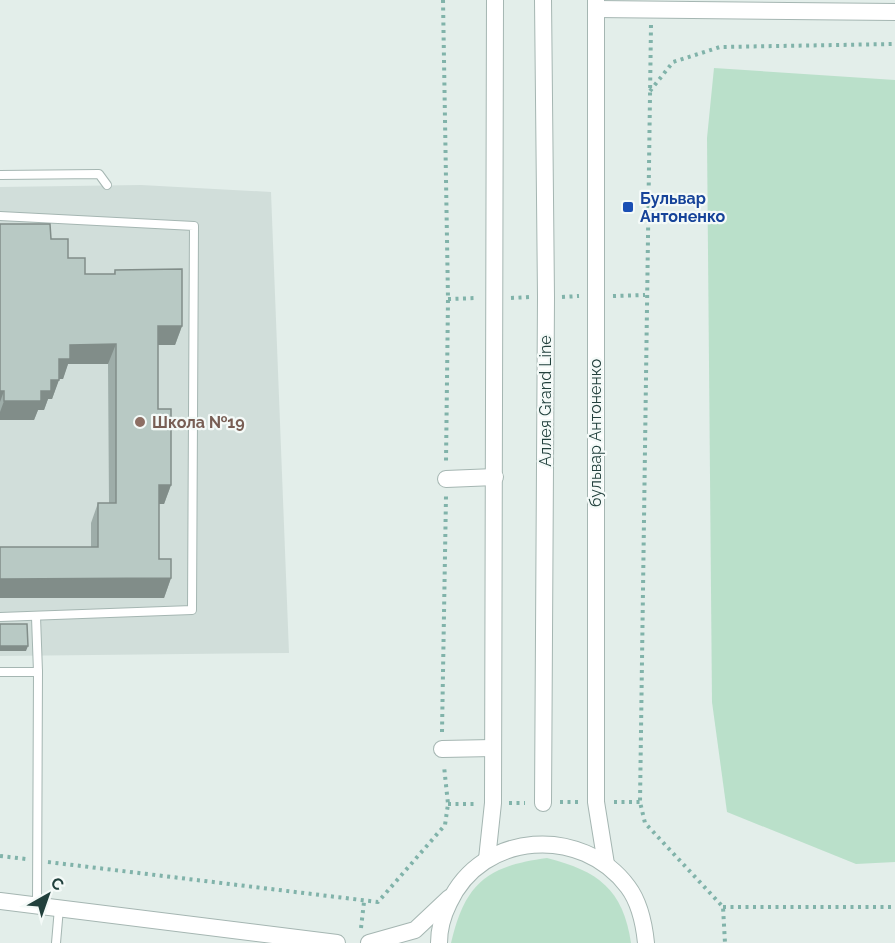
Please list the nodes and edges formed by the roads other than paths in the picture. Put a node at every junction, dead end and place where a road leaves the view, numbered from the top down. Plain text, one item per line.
1 (495, 0) edge
2 (543, 0) edge
3 (596, 5) edge
4 (895, 12) edge
5 (0, 175) edge
6 (107, 185) dead end
7 (0, 216) edge
8 (495, 477) junction
9 (446, 479) road end
10 (0, 617) edge
11 (36, 617) junction
12 (0, 672) edge
13 (38, 672) junction
14 (494, 748) junction
15 (442, 749) road end
16 (543, 803) dead end
17 (487, 859) junction
18 (606, 864) junction
19 (453, 893) junction
20 (0, 901) edge
21 (37, 905) junction
22 (59, 908) junction
23 (365, 938) edge
24 (56, 943) edge
25 (337, 943) edge
26 (439, 943) edge
27 (646, 943) edge

1 - 8 street
2 - 16 street, Аллея Grand Line
3 - 4 street
3 - 18 street, бульвар Антоненко
5 - 6 lane
7 - 11 lane
8 - 9 street
8 - 14 street
10 - 11 lane
11 - 13 lane
12 - 13 lane
13 - 21 lane
14 - 15 street
14 - 17 street
17 - 18 street
17 - 19 street
18 - 27 street
19 - 23 street
19 - 26 street
20 - 21 street
21 - 22 street
22 - 24 lane
22 - 25 street

